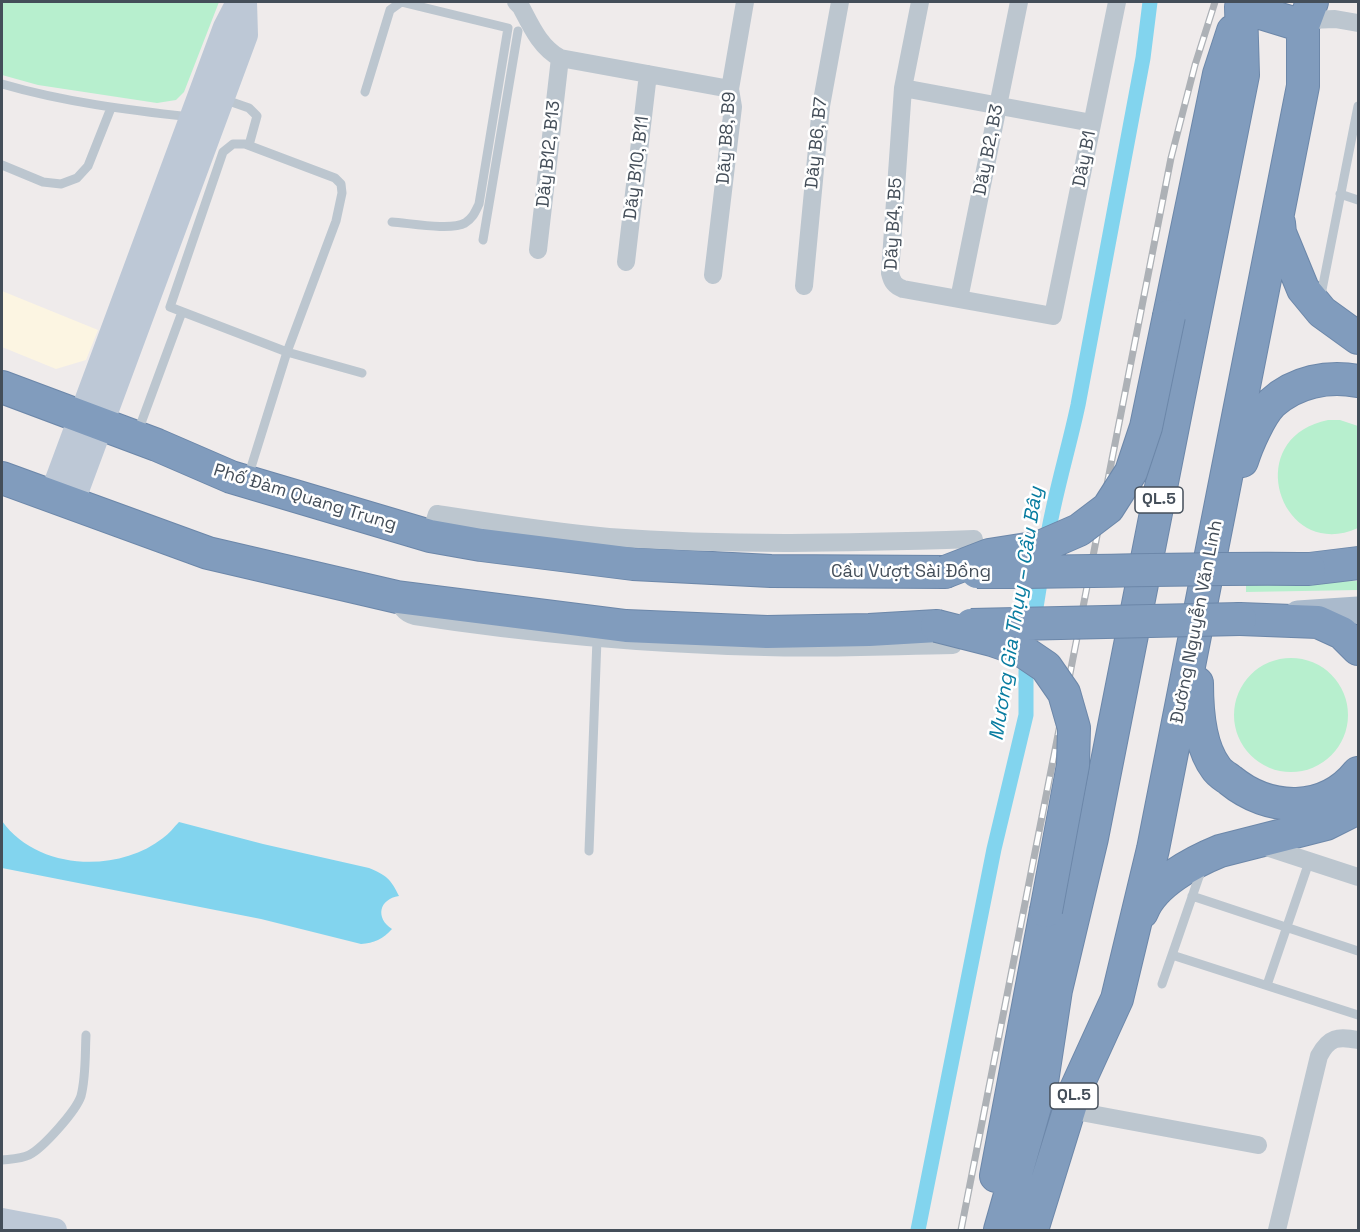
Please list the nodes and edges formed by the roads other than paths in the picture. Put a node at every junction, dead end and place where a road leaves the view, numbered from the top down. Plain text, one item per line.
1 (238, 2) edge
2 (245, 2) edge
3 (516, 2) edge
4 (745, 2) edge
5 (840, 2) edge
6 (920, 2) edge
7 (1019, 2) edge
8 (1117, 2) edge
9 (1238, 3) edge
10 (1307, 14) edge
11 (1359, 23) edge
12 (508, 28) junction
13 (527, 33) junction
14 (560, 58) junction
15 (648, 74) junction
16 (2, 84) edge
17 (903, 88) junction
18 (730, 90) junction
19 (365, 92) dead end
20 (223, 99) junction
21 (998, 106) junction
22 (1359, 106) edge
23 (111, 108) junction
24 (202, 121) junction
25 (1357, 122) edge
26 (1092, 123) junction
27 (249, 145) junction
28 (2, 165) edge
29 (1340, 194) junction
30 (1359, 200) edge
31 (1279, 210) junction
32 (392, 222) dead end
33 (483, 240) dead end
34 (538, 250) dead end
35 (626, 262) dead end
36 (713, 275) dead end
37 (804, 286) dead end
38 (959, 299) junction
39 (1319, 308) junction
40 (182, 312) junction
41 (1053, 316) joint
42 (1359, 338) edge
43 (287, 351) junction
44 (362, 373) dead end
45 (1359, 381) edge
46 (2, 387) edge
47 (91, 421) junction
48 (136, 437) junction
49 (2, 478) edge
50 (246, 483) junction
51 (62, 500) junction
52 (430, 536) junction
53 (974, 539) dead end
54 (514, 549) joint
55 (1209, 559) junction
56 (1359, 563) edge
57 (1309, 569) junction
58 (1359, 569) edge
59 (945, 572) junction
60 (397, 597) junction
61 (1359, 610) edge
62 (1240, 619) junction
63 (1196, 628) junction
64 (945, 635) junction
65 (597, 639) junction
66 (1359, 648) edge
67 (1359, 773) edge
68 (1359, 808) edge
69 (1252, 843) junction
70 (589, 851) dead end
71 (1205, 857) junction
72 (1310, 862) junction
73 (1359, 877) edge
74 (1192, 896) junction
75 (1287, 927) junction
76 (1359, 951) edge
77 (1172, 955) junction
78 (1125, 965) junction
79 (1162, 984) dead end
80 (1267, 985) junction
81 (1359, 1015) edge
82 (86, 1035) dead end
83 (1359, 1040) edge
84 (1070, 1110) junction
85 (1258, 1146) dead end
86 (2, 1160) edge
87 (2, 1220) edge
88 (30, 1228) edge
89 (55, 1230) edge
90 (985, 1230) edge
91 (1000, 1230) edge
92 (1032, 1230) edge
93 (1277, 1230) edge

1 - 24 street
2 - 20 street
3 - 13 street
4 - 18 street, Dãy B8, B9
5 - 37 street, Dãy B6, B7
6 - 17 street, Dãy B4, B5
7 - 21 street, Dãy B2, B3
8 - 26 street, Dãy B1
9 - 10 highway
9 - 59 highway, bridge
9 - 91 highway, QL.5
10 - 11 street
10 - 31 highway, Đường Nguyễn Văn Linh / QL.5
12 - 13 lane
12 - 19 lane
12 - 32 lane
13 - 14 street
13 - 33 lane
14 - 15 street
14 - 34 street, Dãy B12, B13
15 - 18 street
15 - 35 street, Dãy B10, B11
16 - 23 lane
17 - 21 street
17 - 38 street, Dãy B4, B5
18 - 36 street, Dãy B8, B9
20 - 24 street
20 - 27 lane
21 - 26 street
21 - 38 street, Dãy B2, B3
22 - 25 lane
23 - 24 lane
23 - 28 lane
24 - 47 street
25 - 29 lane
26 - 41 street, Dãy B1
27 - 40 lane
27 - 43 lane
29 - 30 lane
29 - 39 lane
31 - 39 highway
31 - 55 highway, Đường Nguyễn Văn Linh / QL.5
38 - 41 street, Dãy B4, B5
39 - 42 highway
40 - 43 lane
40 - 48 lane
43 - 44 lane
43 - 50 lane
45 - 55 highway
46 - 47 highway, Phố Đàm Quang Trung
47 - 48 highway, Phố Đàm Quang Trung
47 - 51 street
48 - 50 highway, Phố Đàm Quang Trung
49 - 51 highway
50 - 52 highway, Phố Đàm Quang Trung
51 - 60 highway
52 - 53 street
52 - 54 highway, Phố Đàm Quang Trung
54 - 59 highway, Cầu Vượt Sài Đồng
55 - 63 highway, Đường Nguyễn Văn Linh / QL.5
56 - 57 highway, Cầu Vượt Sài Đồng
57 - 58 main road
57 - 59 highway, Cầu Vượt Sài Đồng, bridge
60 - 64 highway
60 - 65 street
61 - 62 main road
62 - 64 highway, bridge
62 - 66 highway
63 - 67 highway
63 - 78 highway, Đường Nguyễn Văn Linh / QL.5
64 - 65 street
64 - 90 highway, bridge
65 - 70 lane
68 - 69 highway
69 - 71 highway
69 - 72 street
71 - 74 lane
71 - 78 highway
72 - 73 street
72 - 75 lane
74 - 75 lane
74 - 77 lane
75 - 76 lane
75 - 80 lane
77 - 79 lane
77 - 80 lane
78 - 84 highway, Đường Nguyễn Văn Linh / QL.5
80 - 81 lane
82 - 86 lane
83 - 93 street
84 - 85 street
84 - 92 highway, Đường Nguyễn Văn Linh / QL.5
87 - 88 street
88 - 89 street

